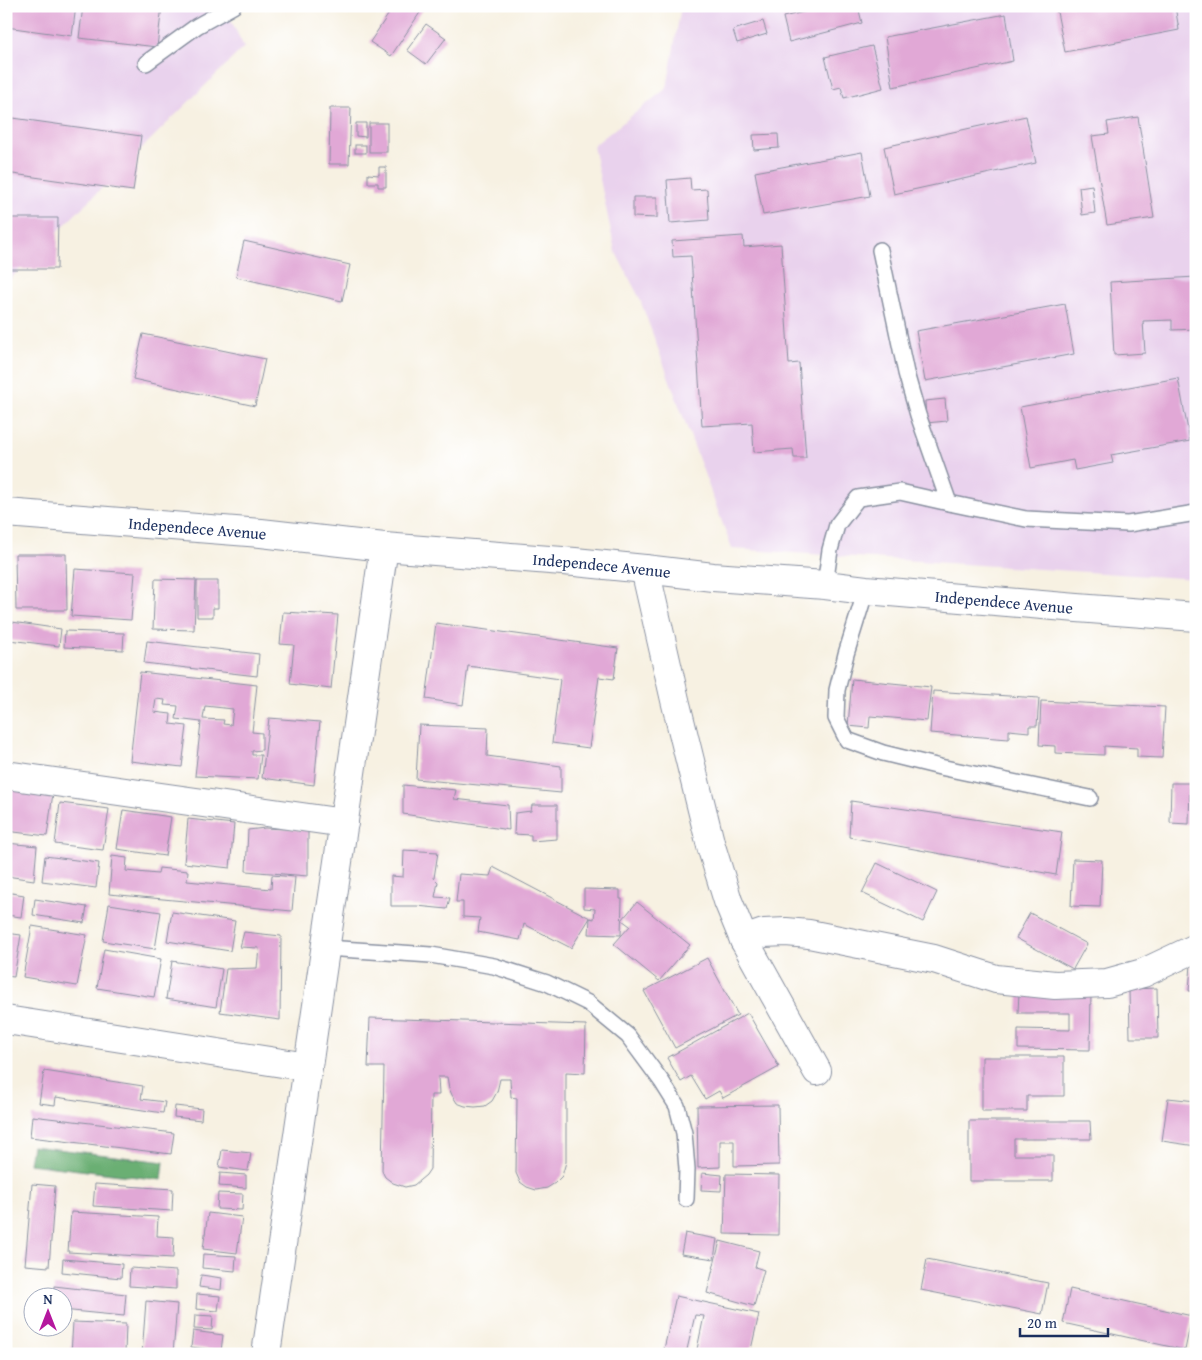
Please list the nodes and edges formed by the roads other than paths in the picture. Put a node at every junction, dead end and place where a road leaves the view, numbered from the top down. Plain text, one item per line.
1 (233, 6) edge
2 (146, 63) dead end
3 (880, 250) dead end
4 (949, 503) junction
5 (1196, 512) edge
6 (6, 513) edge
7 (384, 547) junction
8 (645, 569) junction
9 (825, 585) junction
10 (866, 590) junction
11 (1196, 617) edge
12 (6, 774) edge
13 (1090, 798) dead end
14 (344, 823) junction
15 (744, 940) junction
16 (326, 948) junction
17 (1196, 948) edge
18 (6, 1020) edge
19 (308, 1066) junction
20 (818, 1071) dead end
21 (686, 1199) dead end
22 (266, 1354) edge

1 - 2 lane
3 - 4 lane
4 - 5 lane
4 - 9 lane
6 - 7 street, Independece Avenue
7 - 8 street, Independece Avenue
7 - 14 street
8 - 9 street, Independece Avenue
8 - 15 street
9 - 10 street, Independece Avenue
10 - 11 street, Independece Avenue
10 - 13 lane
12 - 14 street
14 - 16 street
15 - 17 street
15 - 20 street
16 - 19 street
16 - 21 lane
18 - 19 street
19 - 22 street

